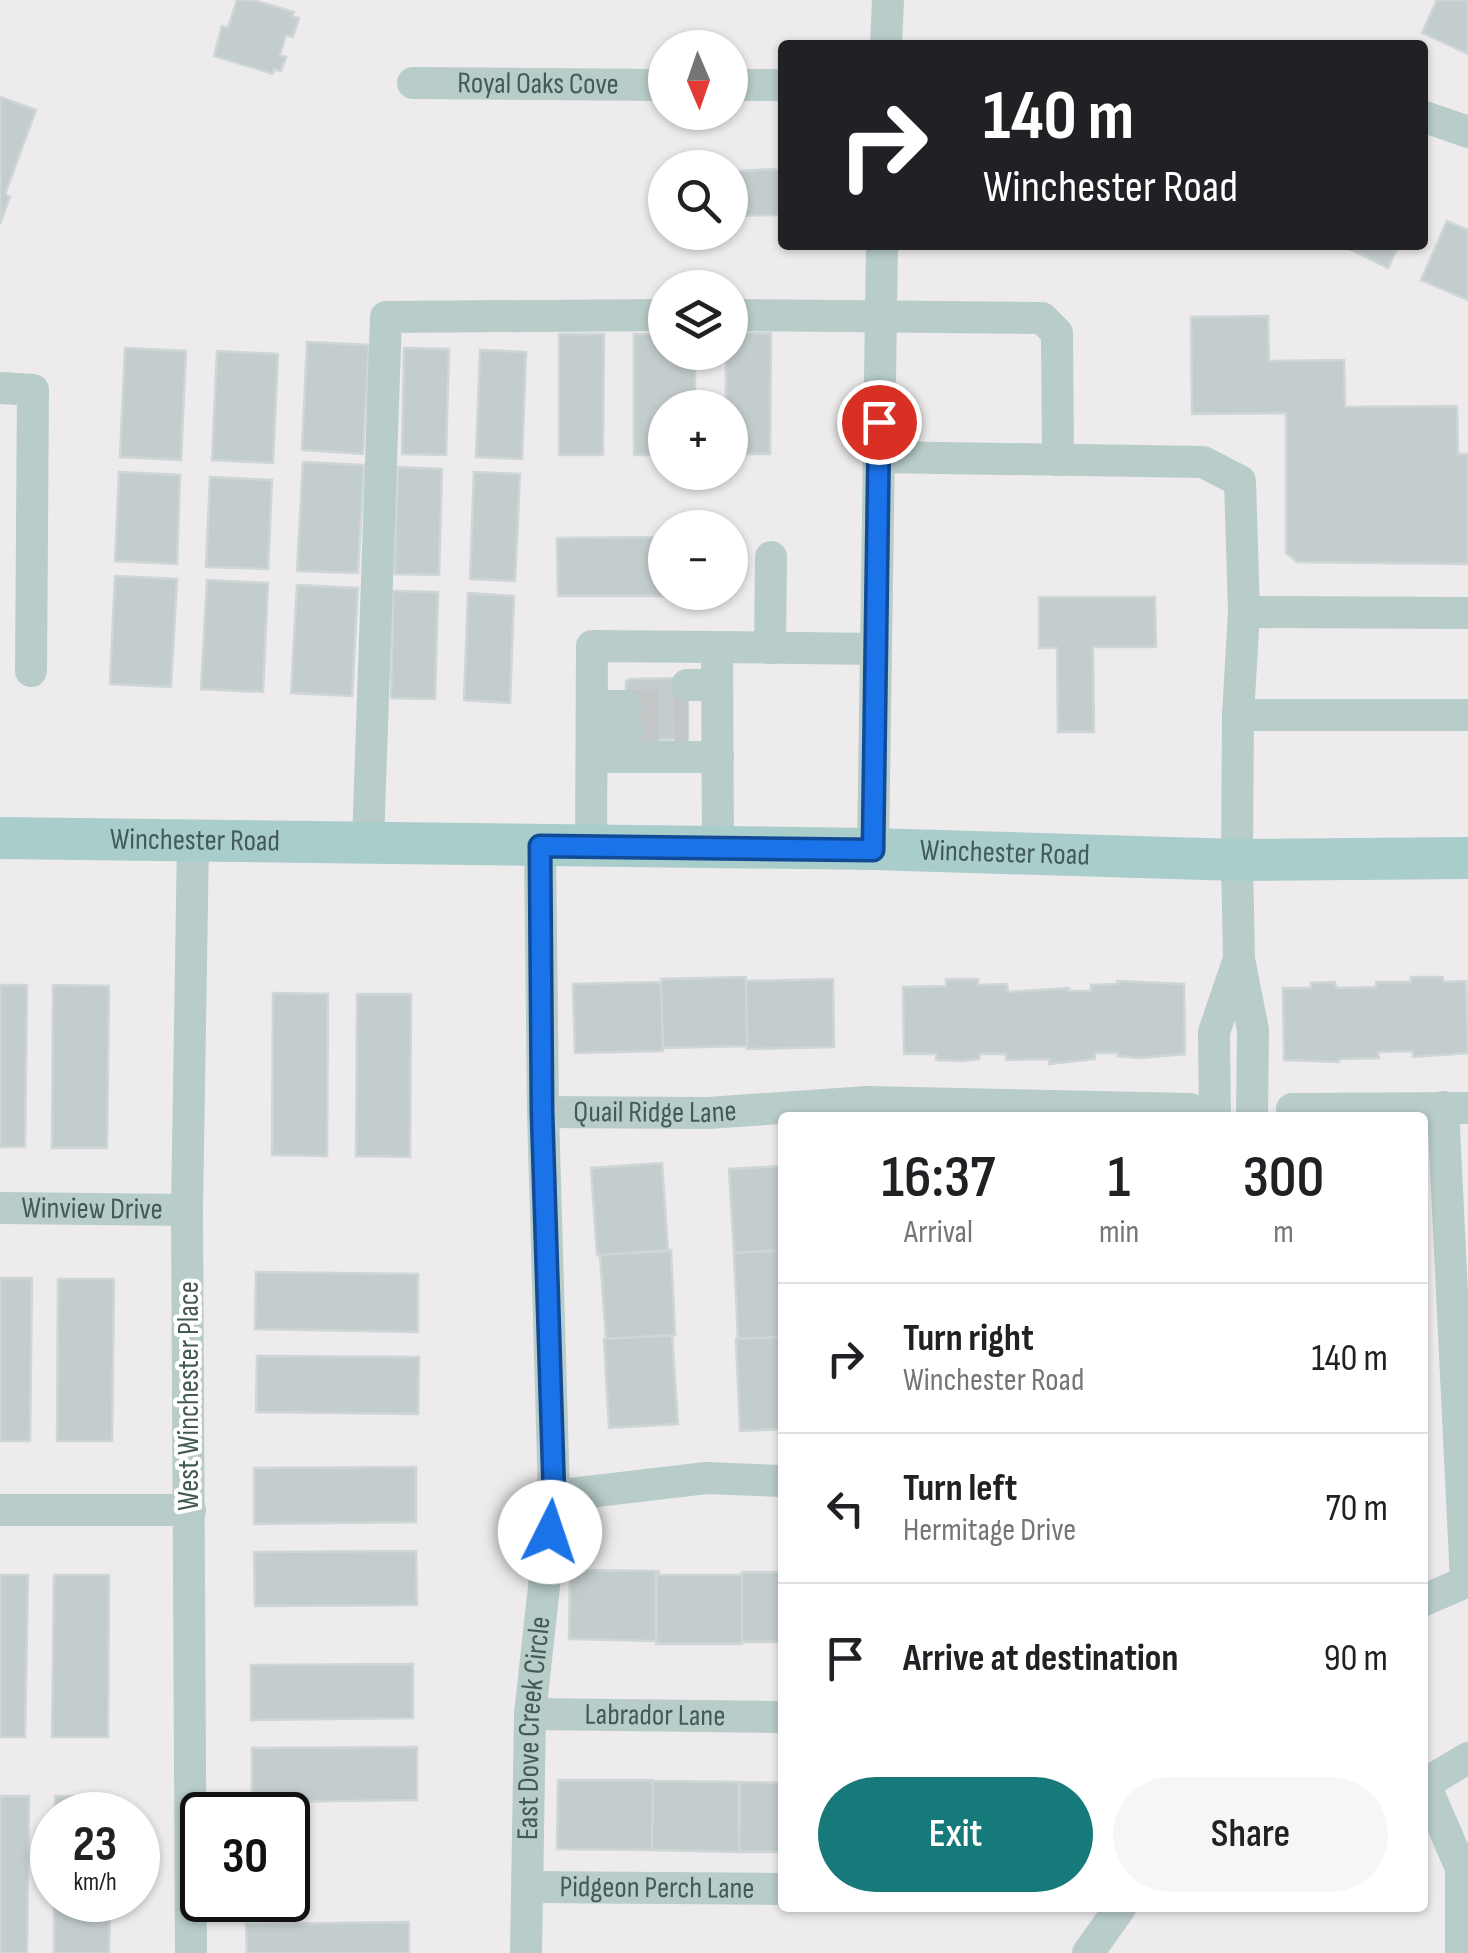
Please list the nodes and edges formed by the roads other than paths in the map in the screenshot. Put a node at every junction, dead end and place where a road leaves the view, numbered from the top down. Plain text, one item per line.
1 (888, 0) edge
2 (886, 40) edge
3 (413, 84) dead end
4 (648, 85) edge
5 (748, 85) edge
6 (778, 85) edge
7 (1428, 118) edge
8 (1468, 132) edge
9 (882, 250) edge
10 (648, 315) edge
11 (748, 315) edge
12 (881, 315) junction
13 (0, 388) edge
14 (879, 457) junction
15 (1058, 460) junction
16 (771, 557) dead end
17 (1244, 612) junction
18 (1468, 613) edge
19 (718, 647) junction
20 (770, 648) junction
21 (876, 649) junction
22 (30, 671) dead end
23 (705, 714) junction
24 (1468, 714) edge
25 (1238, 715) junction
26 (592, 719) junction
27 (0, 838) edge
28 (193, 840) junction
29 (368, 843) junction
30 (540, 846) junction
31 (590, 846) junction
32 (718, 848) junction
33 (873, 850) junction
34 (1468, 858) edge
35 (1238, 860) junction
36 (1240, 959) junction
37 (1456, 1107) edge
38 (1292, 1109) dead end
39 (867, 1110) edge
40 (542, 1112) junction
41 (1206, 1112) edge
42 (1252, 1112) edge
43 (0, 1208) edge
44 (187, 1210) junction
45 (778, 1481) edge
46 (554, 1496) junction
47 (0, 1510) edge
48 (190, 1510) junction
49 (1467, 1581) edge
50 (1428, 1598) edge
51 (530, 1714) junction
52 (778, 1717) edge
53 (1468, 1758) edge
54 (1428, 1778) edge
55 (1428, 1789) edge
56 (1464, 1868) edge
57 (528, 1887) junction
58 (778, 1889) edge
59 (1117, 1912) edge
60 (191, 1953) edge
61 (526, 1953) edge
62 (1088, 1953) edge
63 (1462, 1953) edge

1 - 2 street
3 - 4 street, Royal Oaks Cove
5 - 6 street
7 - 8 street
9 - 12 street
10 - 29 street
11 - 12 street
12 - 14 street
12 - 15 street
13 - 22 street
14 - 15 street
14 - 21 street
15 - 17 street
16 - 20 street
17 - 18 street
17 - 25 street
19 - 20 street
19 - 23 street
19 - 26 street
20 - 21 street
21 - 33 street
23 - 26 street
23 - 32 street
24 - 25 street
25 - 35 street
26 - 26 street
26 - 31 street
27 - 28 main road, Winchester Road
28 - 29 main road, Winchester Road
28 - 44 street, West Winchester Place
29 - 30 main road, Winchester Road
30 - 31 main road, Winchester Road
30 - 40 street, East Dove Creek Circle
31 - 32 main road, Winchester Road
32 - 33 main road, Winchester Road
33 - 35 main road, Winchester Road
34 - 35 main road, Winchester Road
35 - 36 street
36 - 41 street
36 - 42 street
37 - 38 street
37 - 49 street
39 - 40 street, Quail Ridge Lane
39 - 41 street, Quail Ridge Lane
40 - 46 street, East Dove Creek Circle
43 - 44 street, Winview Drive
44 - 48 street, West Winchester Place
45 - 46 street
46 - 51 street, East Dove Creek Circle
47 - 48 street
48 - 60 street, West Winchester Place
49 - 50 street
51 - 52 street, Labrador Lane
51 - 57 street, East Dove Creek Circle
53 - 54 street
55 - 56 street
56 - 63 street
57 - 58 street, Pidgeon Perch Lane
57 - 61 street, East Dove Creek Circle
59 - 62 street

